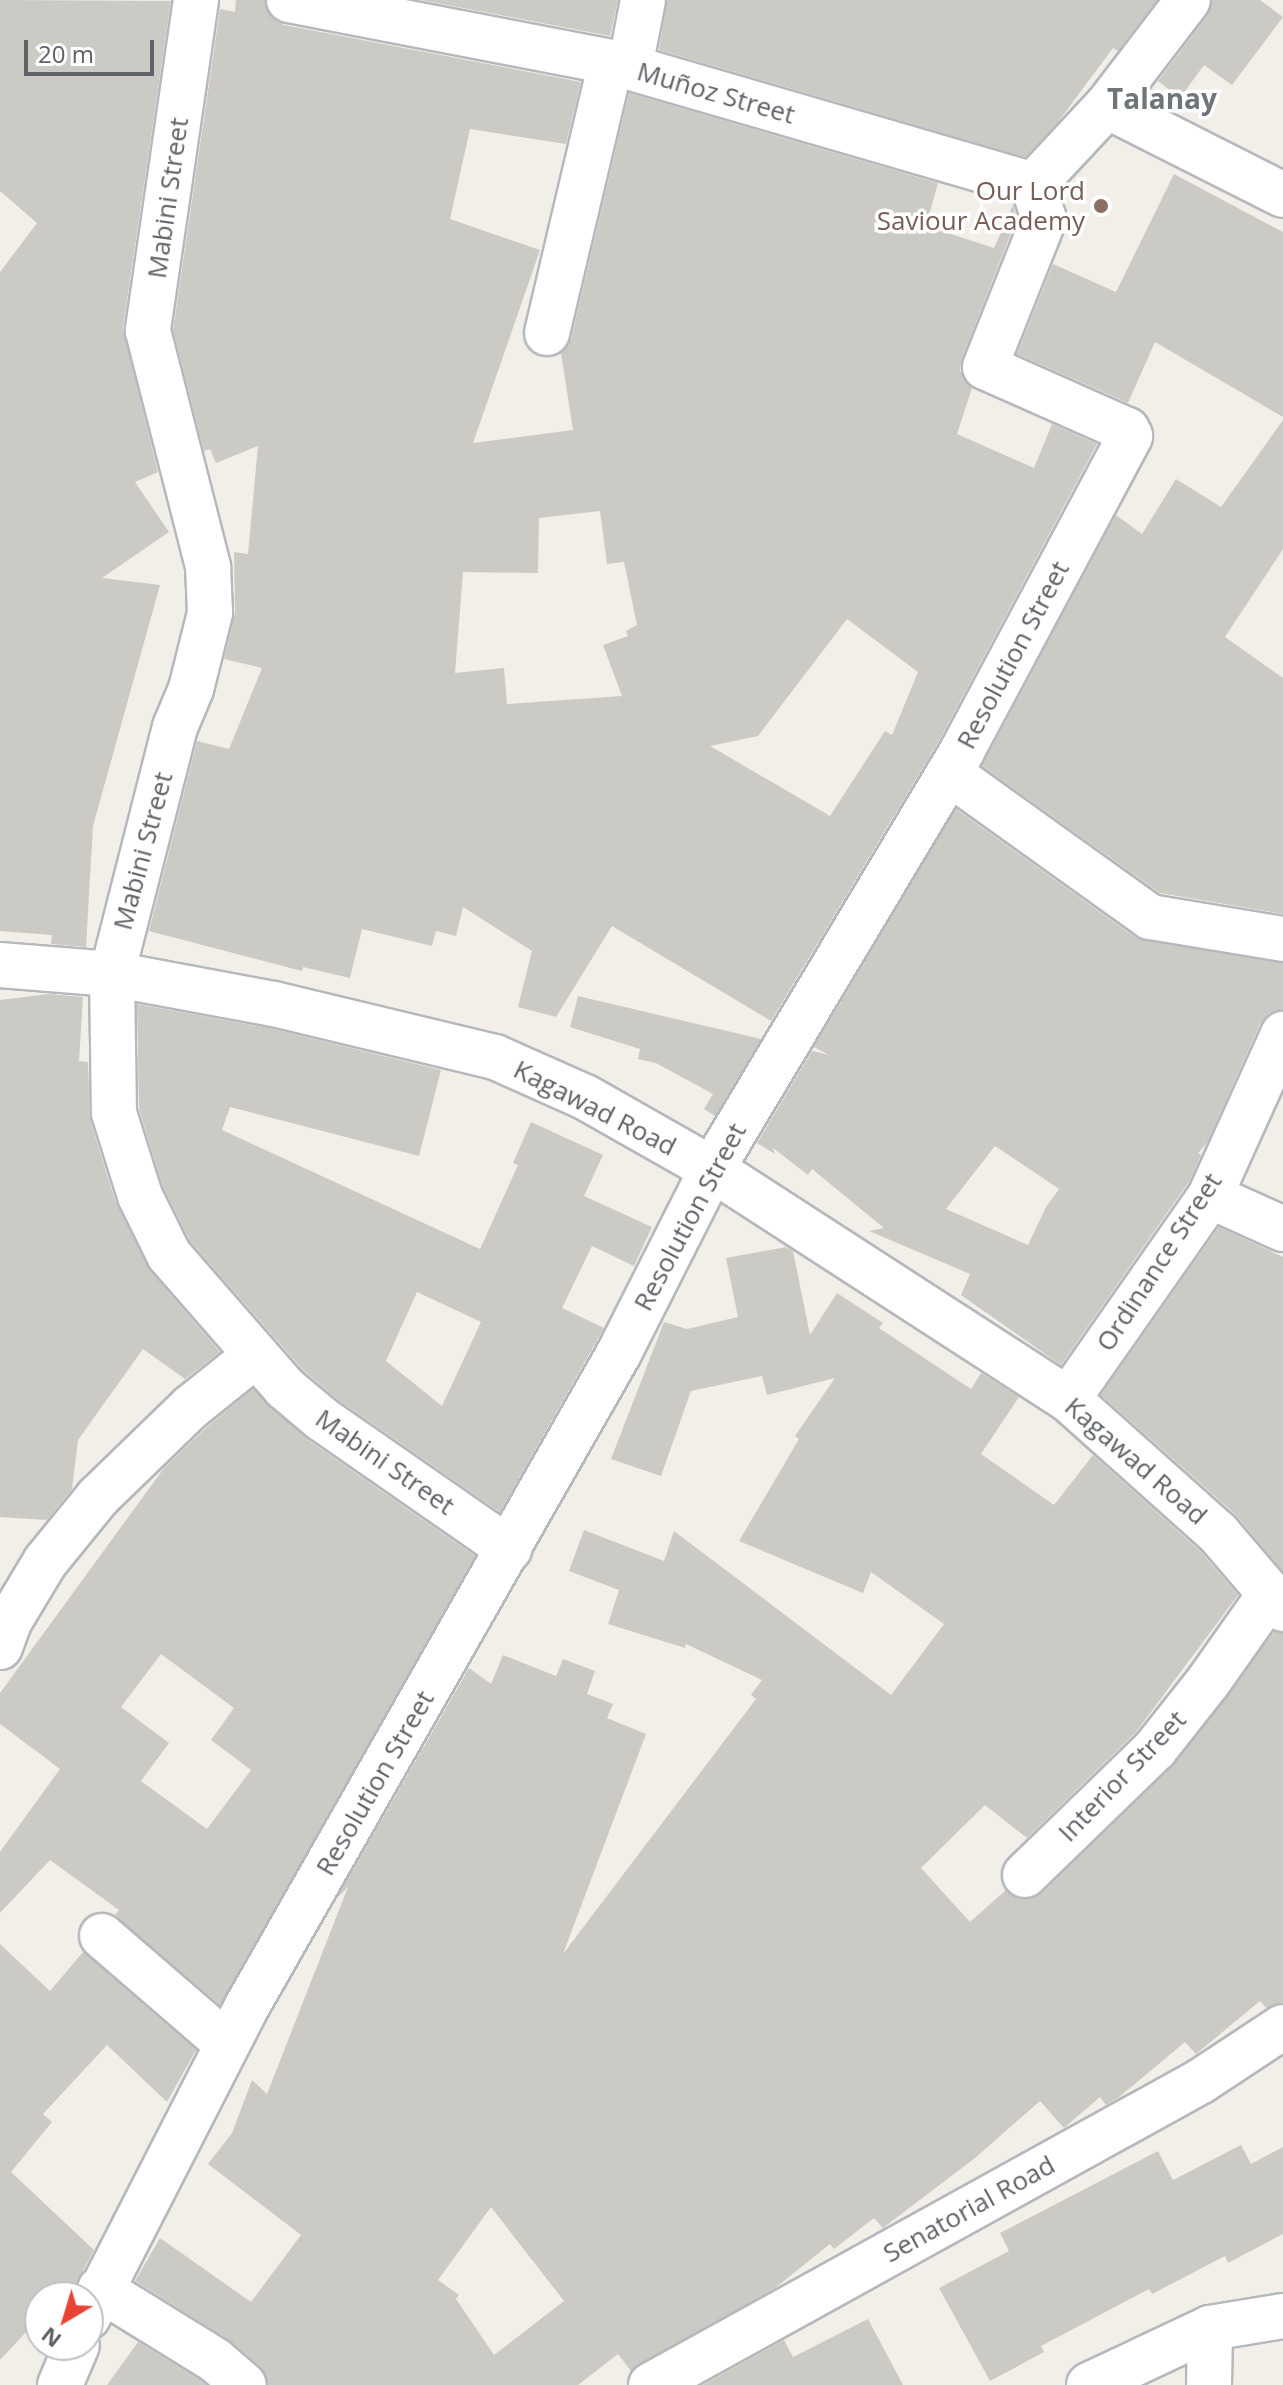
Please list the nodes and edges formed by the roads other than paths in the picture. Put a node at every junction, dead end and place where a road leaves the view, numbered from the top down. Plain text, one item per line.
1 (196, 0) edge
2 (289, 0) edge
3 (643, 0) edge
4 (1188, 0) edge
5 (621, 65) junction
6 (1107, 106) junction
7 (1033, 185) junction
8 (1283, 195) edge
9 (547, 333) dead end
10 (949, 773) junction
11 (1283, 939) edge
12 (0, 965) edge
13 (112, 974) junction
14 (1283, 1034) edge
15 (712, 1169) junction
16 (1210, 1196) junction
17 (1283, 1229) edge
18 (256, 1355) junction
19 (1068, 1399) junction
20 (509, 1549) junction
21 (1277, 1602) edge
22 (0, 1647) edge
23 (1025, 1875) dead end
24 (102, 1936) dead end
25 (1283, 2027) edge
26 (226, 2043) junction
27 (104, 2283) edge
28 (104, 2308) edge
29 (1283, 2316) edge
30 (1210, 2328) junction
31 (70, 2361) edge
32 (60, 2385) edge
33 (244, 2385) edge
34 (651, 2385) edge
35 (1089, 2385) edge
36 (1209, 2385) edge

1 - 13 street, Mabini Street
2 - 5 street, Muñoz Street
3 - 5 street
4 - 6 street
5 - 7 street, Muñoz Street
5 - 9 street
6 - 7 street
6 - 8 street
7 - 10 street, Resolution Street
10 - 11 street
10 - 15 street, Resolution Street
12 - 13 street, Kagawad Road
13 - 15 street, Kagawad Road
13 - 18 street, Mabini Street
14 - 16 street, Ordinance Street
15 - 19 street, Kagawad Road
15 - 20 street, Resolution Street
16 - 17 street
16 - 19 street, Ordinance Street
18 - 20 street, Mabini Street
18 - 22 street
19 - 21 street, Kagawad Road
20 - 26 street, Resolution Street
21 - 23 street, Interior Street
24 - 26 street
25 - 34 street, Senatorial Road
26 - 27 street, Resolution Street
28 - 33 street
29 - 30 street
30 - 35 street
30 - 36 street
31 - 32 street

